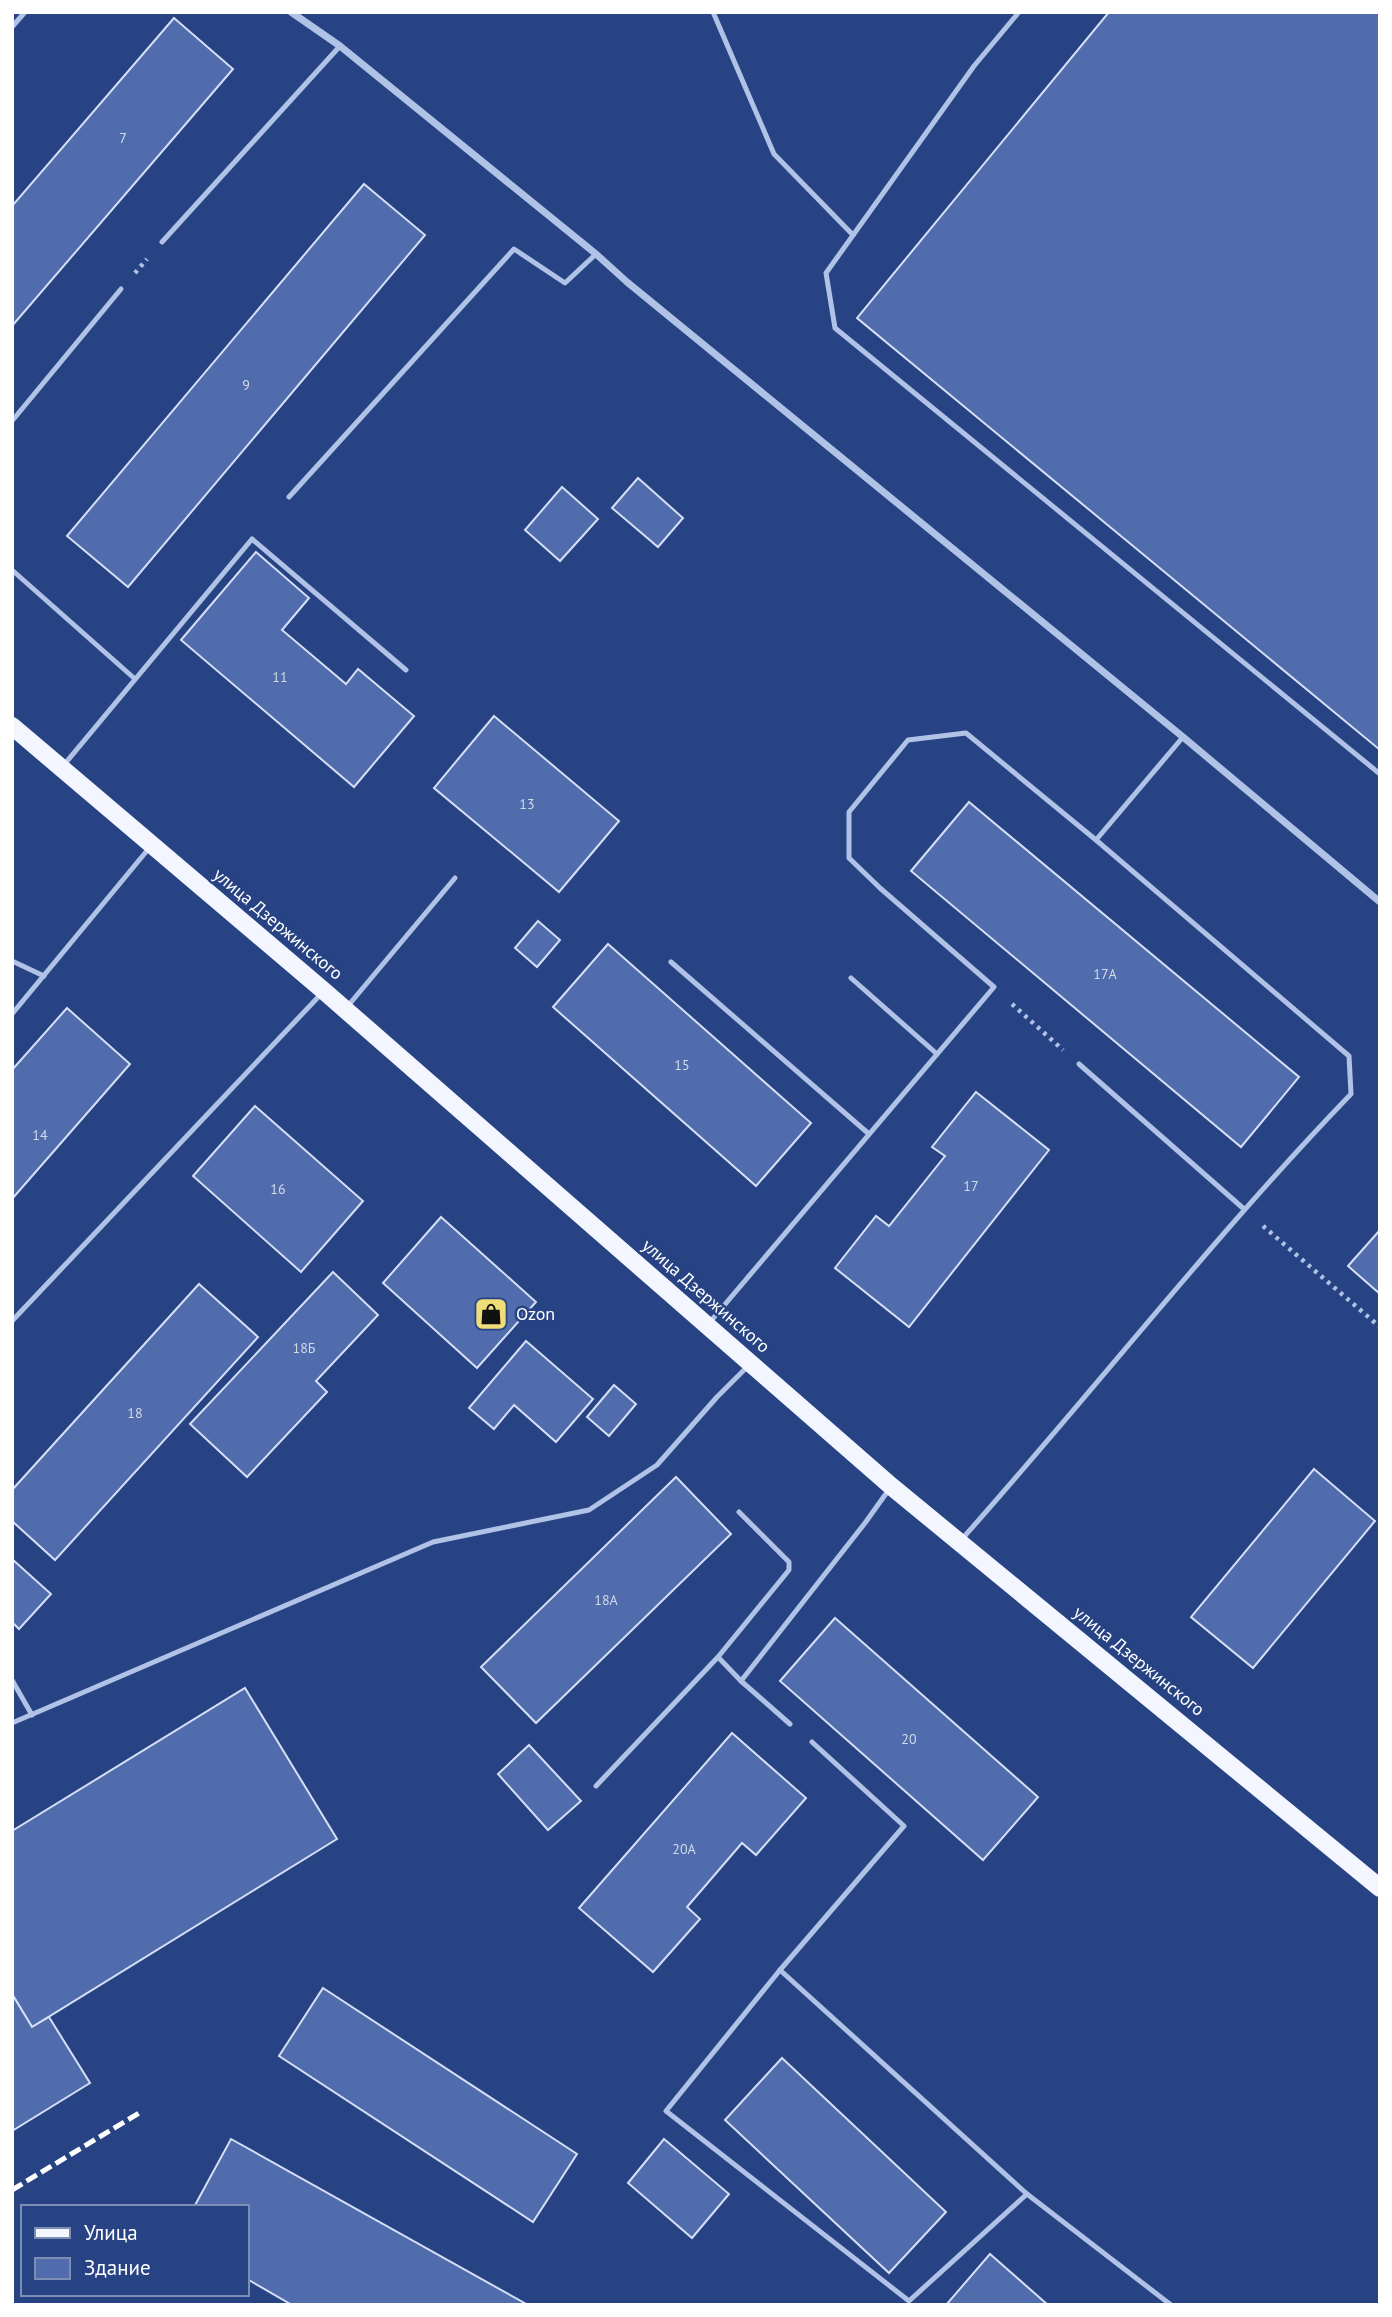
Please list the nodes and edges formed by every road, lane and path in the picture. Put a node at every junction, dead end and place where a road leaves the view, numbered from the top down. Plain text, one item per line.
1 (25, 12) edge
2 (291, 12) edge
3 (713, 12) edge
4 (1019, 12) edge
5 (12, 27) edge
6 (340, 47) junction
7 (853, 236) junction
8 (162, 242) joint
9 (596, 254) junction
10 (121, 289) joint
11 (12, 421) edge
12 (289, 497) dead end
13 (12, 570) edge
14 (406, 670) dead end
15 (135, 679) junction
16 (12, 726) edge
17 (1183, 737) junction
18 (61, 768) junction
19 (1380, 774) edge
20 (1096, 840) junction
21 (152, 845) junction
22 (455, 878) dead end
23 (1380, 902) edge
24 (12, 961) edge
25 (671, 962) dead end
26 (44, 976) junction
27 (851, 978) dead end
28 (994, 987) junction
29 (324, 991) junction
30 (345, 1009) junction
31 (12, 1014) edge
32 (937, 1054) junction
33 (1079, 1064) joint
34 (869, 1134) junction
35 (1244, 1209) junction
36 (12, 1321) edge
37 (706, 1325) junction
38 (1380, 1327) edge
39 (751, 1363) junction
40 (891, 1486) junction
41 (739, 1512) dead end
42 (960, 1541) junction
43 (718, 1657) junction
44 (12, 1680) edge
45 (741, 1681) junction
46 (32, 1715) junction
47 (12, 1723) edge
48 (790, 1724) dead end
49 (812, 1742) dead end
50 (596, 1786) dead end
51 (1380, 1888) edge
52 (780, 1970) junction
53 (1027, 2194) junction
54 (1171, 2305) edge

1 - 5 lane
2 - 6 street
3 - 7 lane
4 - 7 lane
6 - 8 lane
6 - 9 street
7 - 19 lane
8 - 10 path
9 - 12 lane
9 - 17 street
10 - 11 lane
13 - 15 lane
14 - 15 lane
15 - 18 lane
16 - 18 main road, улица Дзержинского
17 - 20 lane
17 - 23 street
18 - 21 main road, улица Дзержинского
20 - 28 lane
20 - 35 lane
21 - 26 lane
21 - 29 main road, улица Дзержинского
22 - 30 lane
24 - 26 lane
25 - 34 lane
26 - 31 lane
27 - 32 lane
28 - 32 lane
28 - 33 path
29 - 30 main road, улица Дзержинского
29 - 36 lane
30 - 37 main road, улица Дзержинского
32 - 34 lane
33 - 35 lane
34 - 37 lane
35 - 38 path
35 - 42 lane
37 - 39 main road, улица Дзержинского
39 - 40 main road, улица Дзержинского
39 - 46 lane
40 - 42 main road, улица Дзержинского
40 - 45 lane
41 - 43 lane
42 - 51 main road, улица Дзержинского
43 - 45 lane
43 - 50 lane
44 - 46 lane
45 - 48 lane
46 - 47 lane
49 - 52 lane
52 - 53 lane
52 - 53 lane
53 - 54 lane

